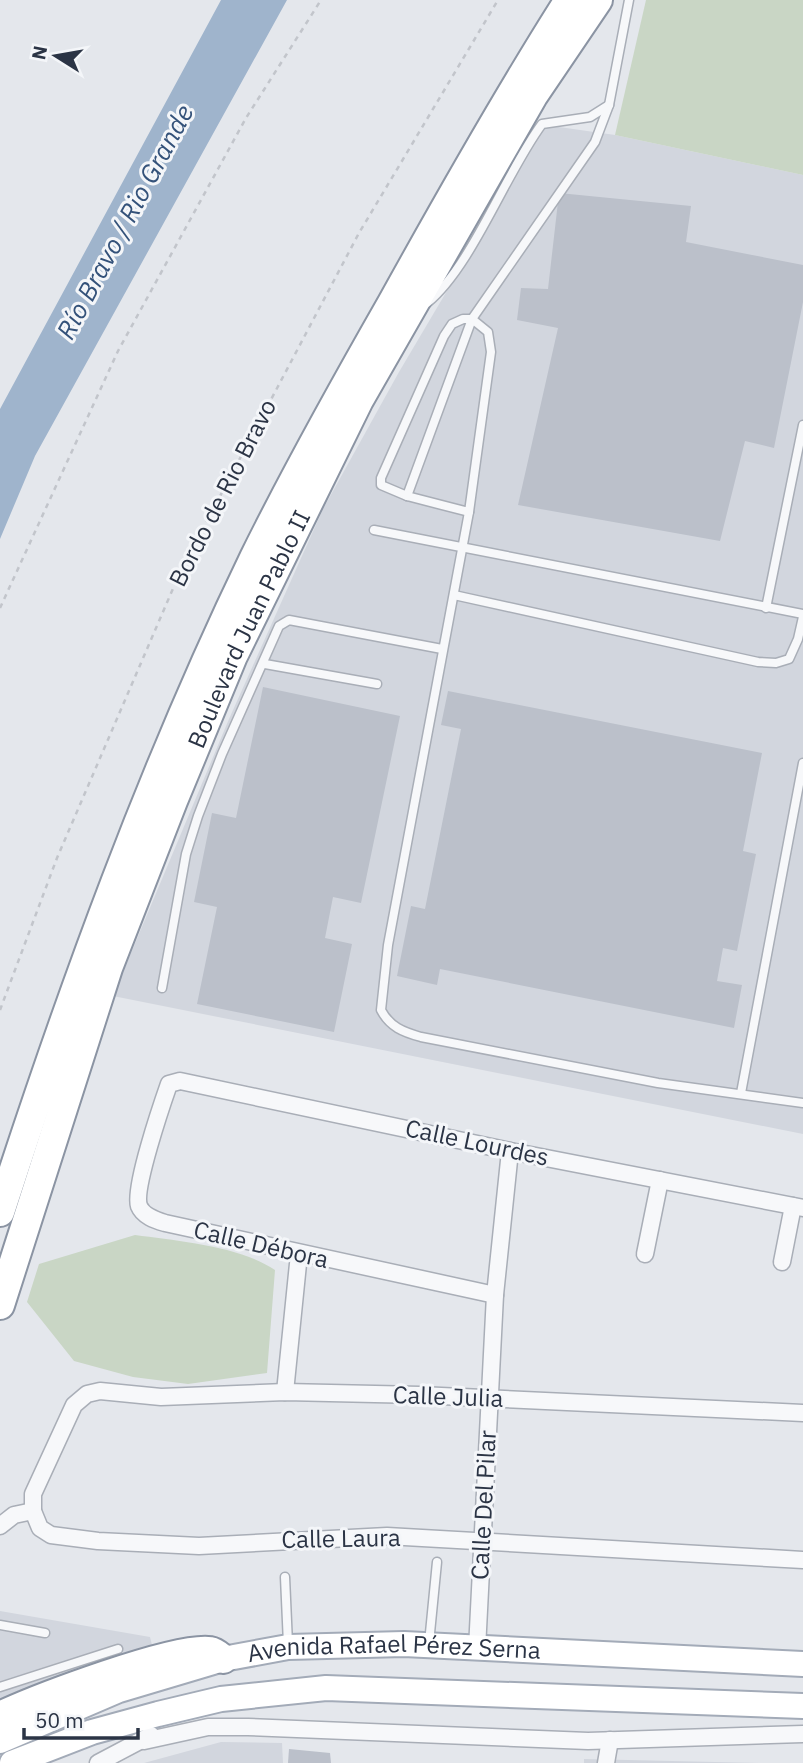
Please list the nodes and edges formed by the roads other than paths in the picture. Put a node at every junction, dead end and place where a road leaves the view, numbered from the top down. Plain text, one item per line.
1 (569, 0) edge
2 (598, 0) edge
3 (629, 0) edge
4 (609, 105) junction
5 (472, 319) junction
6 (403, 322) junction
7 (803, 425) edge
8 (407, 496) junction
9 (469, 512) junction
10 (374, 530) dead end
11 (463, 549) junction
12 (454, 595) junction
13 (766, 608) junction
14 (803, 615) edge
15 (442, 649) junction
16 (265, 664) junction
17 (377, 684) dead end
18 (803, 763) edge
19 (162, 988) dead end
20 (741, 1093) junction
21 (165, 1100) joint
22 (803, 1103) edge
23 (510, 1151) junction
24 (660, 1180) junction
25 (798, 1207) edge
26 (0, 1212) edge
27 (299, 1254) junction
28 (645, 1254) dead end
29 (782, 1262) dead end
30 (495, 1295) junction
31 (0, 1305) edge
32 (285, 1392) junction
33 (490, 1398) junction
34 (803, 1413) edge
35 (33, 1511) junction
36 (0, 1527) edge
37 (482, 1542) junction
38 (803, 1560) edge
39 (437, 1562) dead end
40 (285, 1577) dead end
41 (1, 1629) edge
42 (45, 1633) dead end
43 (429, 1646) junction
44 (288, 1647) junction
45 (118, 1649) dead end
46 (477, 1649) junction
47 (223, 1659) junction
48 (803, 1664) edge
49 (0, 1687) edge
50 (803, 1706) edge
51 (186, 1707) junction
52 (0, 1716) edge
53 (803, 1734) edge
54 (610, 1740) junction
55 (0, 1741) edge
56 (144, 1741) junction
57 (12, 1763) edge
58 (98, 1763) edge
59 (606, 1763) edge

1 - 26 highway, Boulevard Juan Pablo II
2 - 6 highway, Boulevard Juan Pablo II
3 - 4 lane
4 - 5 lane
4 - 6 lane
5 - 8 lane
5 - 8 lane
5 - 9 lane
6 - 31 highway, Boulevard Juan Pablo II
7 - 13 lane
8 - 9 lane
9 - 11 lane
10 - 11 lane
11 - 12 lane
11 - 13 lane
12 - 14 lane
12 - 15 lane
13 - 14 lane
15 - 16 lane
15 - 20 lane
16 - 17 lane
16 - 19 lane
18 - 20 lane
20 - 22 lane
21 - 23 street, Calle Lourdes
21 - 27 street, Calle Débora
23 - 24 street, Calle Lourdes
23 - 30 street, Calle Del Pilar
24 - 25 street, Calle Lourdes
24 - 28 street
25 - 29 street
27 - 30 street, Calle Débora
27 - 32 street
30 - 33 street, Calle Del Pilar
32 - 33 street, Calle Julia
32 - 35 street, Calle Julia
33 - 34 street, Calle Julia
33 - 37 street, Calle Del Pilar
35 - 36 street
35 - 37 street, Calle Laura
37 - 38 street, Calle Laura
37 - 46 street, Calle Del Pilar
39 - 43 lane
40 - 44 lane
41 - 42 lane
43 - 44 main road, Avenida Rafael Pérez Serna
43 - 46 main road, Avenida Rafael Pérez Serna
44 - 47 main road, Avenida Rafael Pérez Serna
45 - 49 lane
46 - 48 main road, Avenida Rafael Pérez Serna
47 - 52 highway
47 - 55 main road, Avenida Rafael Pérez Serna
50 - 51 main road, Avenida Rafael Pérez Serna
51 - 56 street
51 - 57 main road, Avenida Rafael Pérez Serna
53 - 54 street
54 - 56 street
54 - 59 street
56 - 58 street

